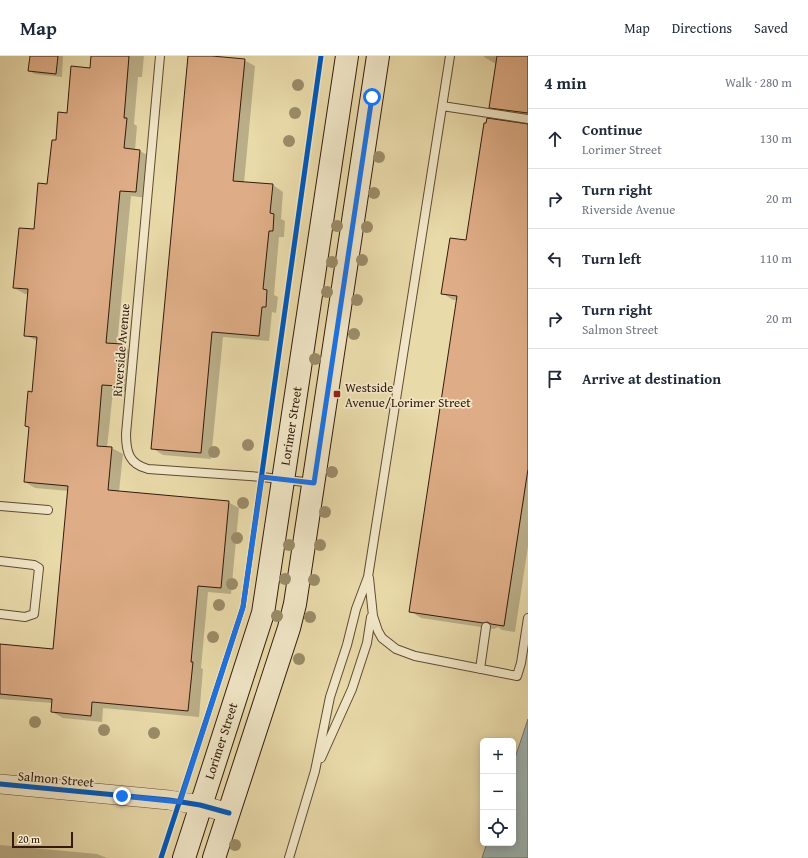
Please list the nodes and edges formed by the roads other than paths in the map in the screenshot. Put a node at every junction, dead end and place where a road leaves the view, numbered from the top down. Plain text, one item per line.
1 (160, 56) edge
2 (347, 56) edge
3 (378, 56) edge
4 (450, 56) edge
5 (442, 106) junction
6 (528, 119) edge
7 (283, 479) junction
8 (314, 483) junction
9 (0, 506) edge
10 (48, 510) dead end
11 (0, 561) edge
12 (368, 577) junction
13 (372, 600) junction
14 (0, 614) edge
15 (528, 618) edge
16 (486, 627) dead end
17 (480, 669) junction
18 (315, 771) junction
19 (0, 784) edge
20 (200, 805) junction
21 (229, 813) junction
22 (184, 858) edge
23 (214, 858) edge
24 (289, 858) edge

1 - 7 lane, Riverside Avenue
2 - 7 main road, Lorimer Street
3 - 8 main road
4 - 5 lane
5 - 6 lane
5 - 12 lane
7 - 8 lane, Riverside Avenue
7 - 20 main road, Lorimer Street
8 - 21 main road
9 - 10 lane
11 - 14 lane
12 - 13 lane
12 - 18 lane
13 - 17 lane
13 - 18 lane
15 - 17 lane
16 - 17 lane
18 - 24 lane
19 - 20 street, Salmon Street
20 - 21 street, Salmon Street
20 - 22 main road, Lorimer Street
21 - 23 main road

